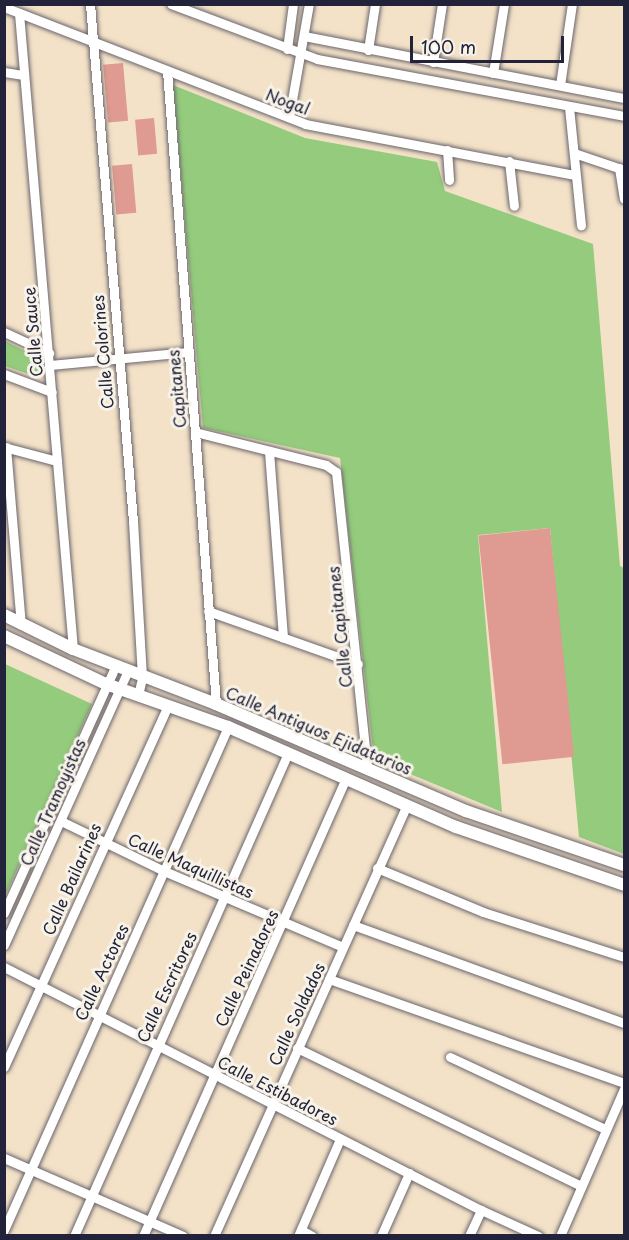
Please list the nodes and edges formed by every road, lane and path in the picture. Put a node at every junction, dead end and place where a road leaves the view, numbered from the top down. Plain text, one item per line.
1 (90, 4) edge
2 (171, 4) edge
3 (293, 4) edge
4 (309, 4) edge
5 (375, 4) edge
6 (442, 4) edge
7 (504, 4) edge
8 (572, 4) edge
9 (4, 7) edge
10 (19, 13) junction
11 (304, 36) junction
12 (91, 39) junction
13 (287, 49) junction
14 (368, 50) junction
15 (301, 55) junction
16 (433, 62) junction
17 (167, 71) junction
18 (4, 72) edge
19 (493, 73) junction
20 (24, 75) junction
21 (560, 85) junction
22 (624, 97) edge
23 (569, 106) junction
24 (624, 116) edge
25 (288, 117) junction
26 (447, 150) junction
27 (574, 153) junction
28 (509, 161) junction
29 (622, 169) edge
30 (575, 175) junction
31 (449, 180) dead end
32 (624, 200) edge
33 (514, 206) dead end
34 (581, 225) dead end
35 (4, 332) edge
36 (188, 352) junction
37 (49, 353) junction
38 (117, 358) junction
39 (50, 365) junction
40 (4, 374) edge
41 (52, 392) junction
42 (195, 432) junction
43 (5, 447) edge
44 (269, 451) junction
45 (57, 461) junction
46 (208, 611) junction
47 (4, 615) edge
48 (21, 624) junction
49 (4, 636) edge
50 (283, 637) junction
51 (73, 649) junction
52 (358, 664) junction
53 (115, 667) junction
54 (127, 672) junction
55 (142, 678) junction
56 (106, 684) junction
57 (118, 689) junction
58 (138, 696) junction
59 (216, 704) junction
60 (168, 706) junction
61 (228, 727) junction
62 (288, 753) junction
63 (367, 769) junction
64 (346, 778) junction
65 (406, 806) junction
66 (61, 821) junction
67 (104, 842) junction
68 (624, 865) edge
69 (377, 868) junction
70 (164, 871) junction
71 (624, 885) edge
72 (224, 896) junction
73 (4, 913) edge
74 (285, 923) junction
75 (353, 925) junction
76 (4, 945) edge
77 (344, 947) junction
78 (624, 957) edge
79 (4, 967) edge
80 (329, 979) junction
81 (40, 984) junction
82 (98, 1014) junction
83 (624, 1023) edge
84 (156, 1043) junction
85 (297, 1048) junction
86 (450, 1057) dead end
87 (4, 1067) edge
88 (213, 1073) junction
89 (624, 1083) edge
90 (624, 1089) edge
91 (271, 1101) junction
92 (605, 1129) junction
93 (340, 1139) junction
94 (4, 1158) edge
95 (30, 1168) junction
96 (409, 1173) junction
97 (581, 1186) junction
98 (92, 1195) junction
99 (481, 1210) junction
100 (150, 1221) junction
101 (4, 1230) edge
102 (299, 1233) edge
103 (74, 1236) edge
104 (143, 1236) edge
105 (183, 1236) edge
106 (214, 1236) edge
107 (312, 1236) edge
108 (381, 1236) edge
109 (470, 1236) edge
110 (538, 1236) edge
111 (560, 1236) edge

1 - 12 street, Calle Colorines
2 - 13 street
3 - 13 street
4 - 11 street
5 - 14 street
6 - 16 street
7 - 19 street
8 - 21 street
9 - 10 street, Nogal
10 - 12 street, Nogal
10 - 20 street, Calle Sauce
11 - 14 street
11 - 15 street
12 - 17 street, Nogal
12 - 38 street, Calle Colorines
13 - 15 street
14 - 16 street
15 - 23 street
15 - 25 street
16 - 19 street
17 - 25 street, Nogal
17 - 36 street, Capitanes
18 - 20 street
19 - 21 street
20 - 37 street, Calle Sauce
21 - 22 street
23 - 24 street
23 - 27 street
25 - 26 street, Nogal
26 - 28 street, Nogal
26 - 31 street
27 - 29 street
27 - 30 street
28 - 30 street, Nogal
28 - 33 street
29 - 32 street
30 - 34 street
35 - 37 street
36 - 38 street
36 - 42 street, Capitanes
37 - 39 street, Calle Sauce
38 - 39 street
38 - 55 street, Calle Colorines
39 - 41 street, Calle Sauce
40 - 41 street
41 - 45 street, Calle Sauce
42 - 44 street
42 - 46 street, Capitanes
43 - 45 street
43 - 48 street
44 - 50 street
44 - 52 street, Calle Capitanes
45 - 51 street, Calle Sauce
46 - 50 street
46 - 59 street, Capitanes
47 - 48 street, Calle Antiguos Ejidatarios
48 - 51 street, Calle Antiguos Ejidatarios
49 - 56 street, Calle Antiguos Ejidatarios
50 - 52 street
51 - 53 street, Calle Antiguos Ejidatarios
52 - 63 street, Calle Capitanes
53 - 54 street, Calle Antiguos Ejidatarios
53 - 56 street, Calle Tramoyistas
54 - 55 street, Calle Antiguos Ejidatarios
54 - 57 street, Calle Tramoyistas
55 - 58 street, Calle Colorines
55 - 59 street, Calle Antiguos Ejidatarios
56 - 57 street, Calle Antiguos Ejidatarios
56 - 73 street, Calle Tramoyistas
57 - 58 street, Calle Antiguos Ejidatarios
57 - 66 street, Calle Tramoyistas
58 - 60 street, Calle Antiguos Ejidatarios
59 - 63 street, Calle Antiguos Ejidatarios
60 - 61 street, Calle Antiguos Ejidatarios
60 - 67 street, Calle Bailarines
61 - 62 street, Calle Antiguos Ejidatarios
61 - 70 street, Calle Actores
62 - 64 street, Calle Antiguos Ejidatarios
62 - 72 street, Calle Escritores
63 - 68 street, Calle Antiguos Ejidatarios
64 - 65 street, Calle Antiguos Ejidatarios
64 - 74 street, Calle Peinadores
65 - 69 street, Calle Soldados
65 - 71 street, Calle Antiguos Ejidatarios
66 - 67 street, Calle Maquillistas
66 - 76 street, Calle Tramoyistas
67 - 70 street, Calle Maquillistas
67 - 81 street, Calle Bailarines
69 - 75 street, Calle Soldados
69 - 78 street
70 - 72 street, Calle Maquillistas
70 - 82 street, Calle Actores
72 - 74 street, Calle Maquillistas
72 - 84 street, Calle Escritores
74 - 77 street, Calle Maquillistas
74 - 88 street, Calle Peinadores
75 - 77 street, Calle Soldados
75 - 83 street
77 - 80 street, Calle Soldados
79 - 81 street, Calle Estibadores
80 - 85 street, Calle Soldados
80 - 89 street
81 - 82 street, Calle Estibadores
81 - 87 street, Calle Bailarines
82 - 84 street, Calle Estibadores
82 - 95 street, Calle Actores
84 - 88 street, Calle Estibadores
84 - 98 street, Calle Escritores
85 - 91 street, Calle Soldados
85 - 97 street
86 - 92 street
88 - 91 street, Calle Estibadores
88 - 100 street, Calle Peinadores
90 - 92 street
91 - 93 street, Calle Estibadores
91 - 106 street, Calle Soldados
92 - 97 street
93 - 96 street, Calle Estibadores
93 - 102 street
94 - 95 street
95 - 98 street
95 - 101 street, Calle Actores
96 - 99 street, Calle Estibadores
96 - 108 street
97 - 111 street
98 - 100 street
98 - 103 street, Calle Escritores
99 - 109 street
99 - 110 street, Calle Estibadores
100 - 104 street, Calle Peinadores
100 - 105 street
102 - 107 street

